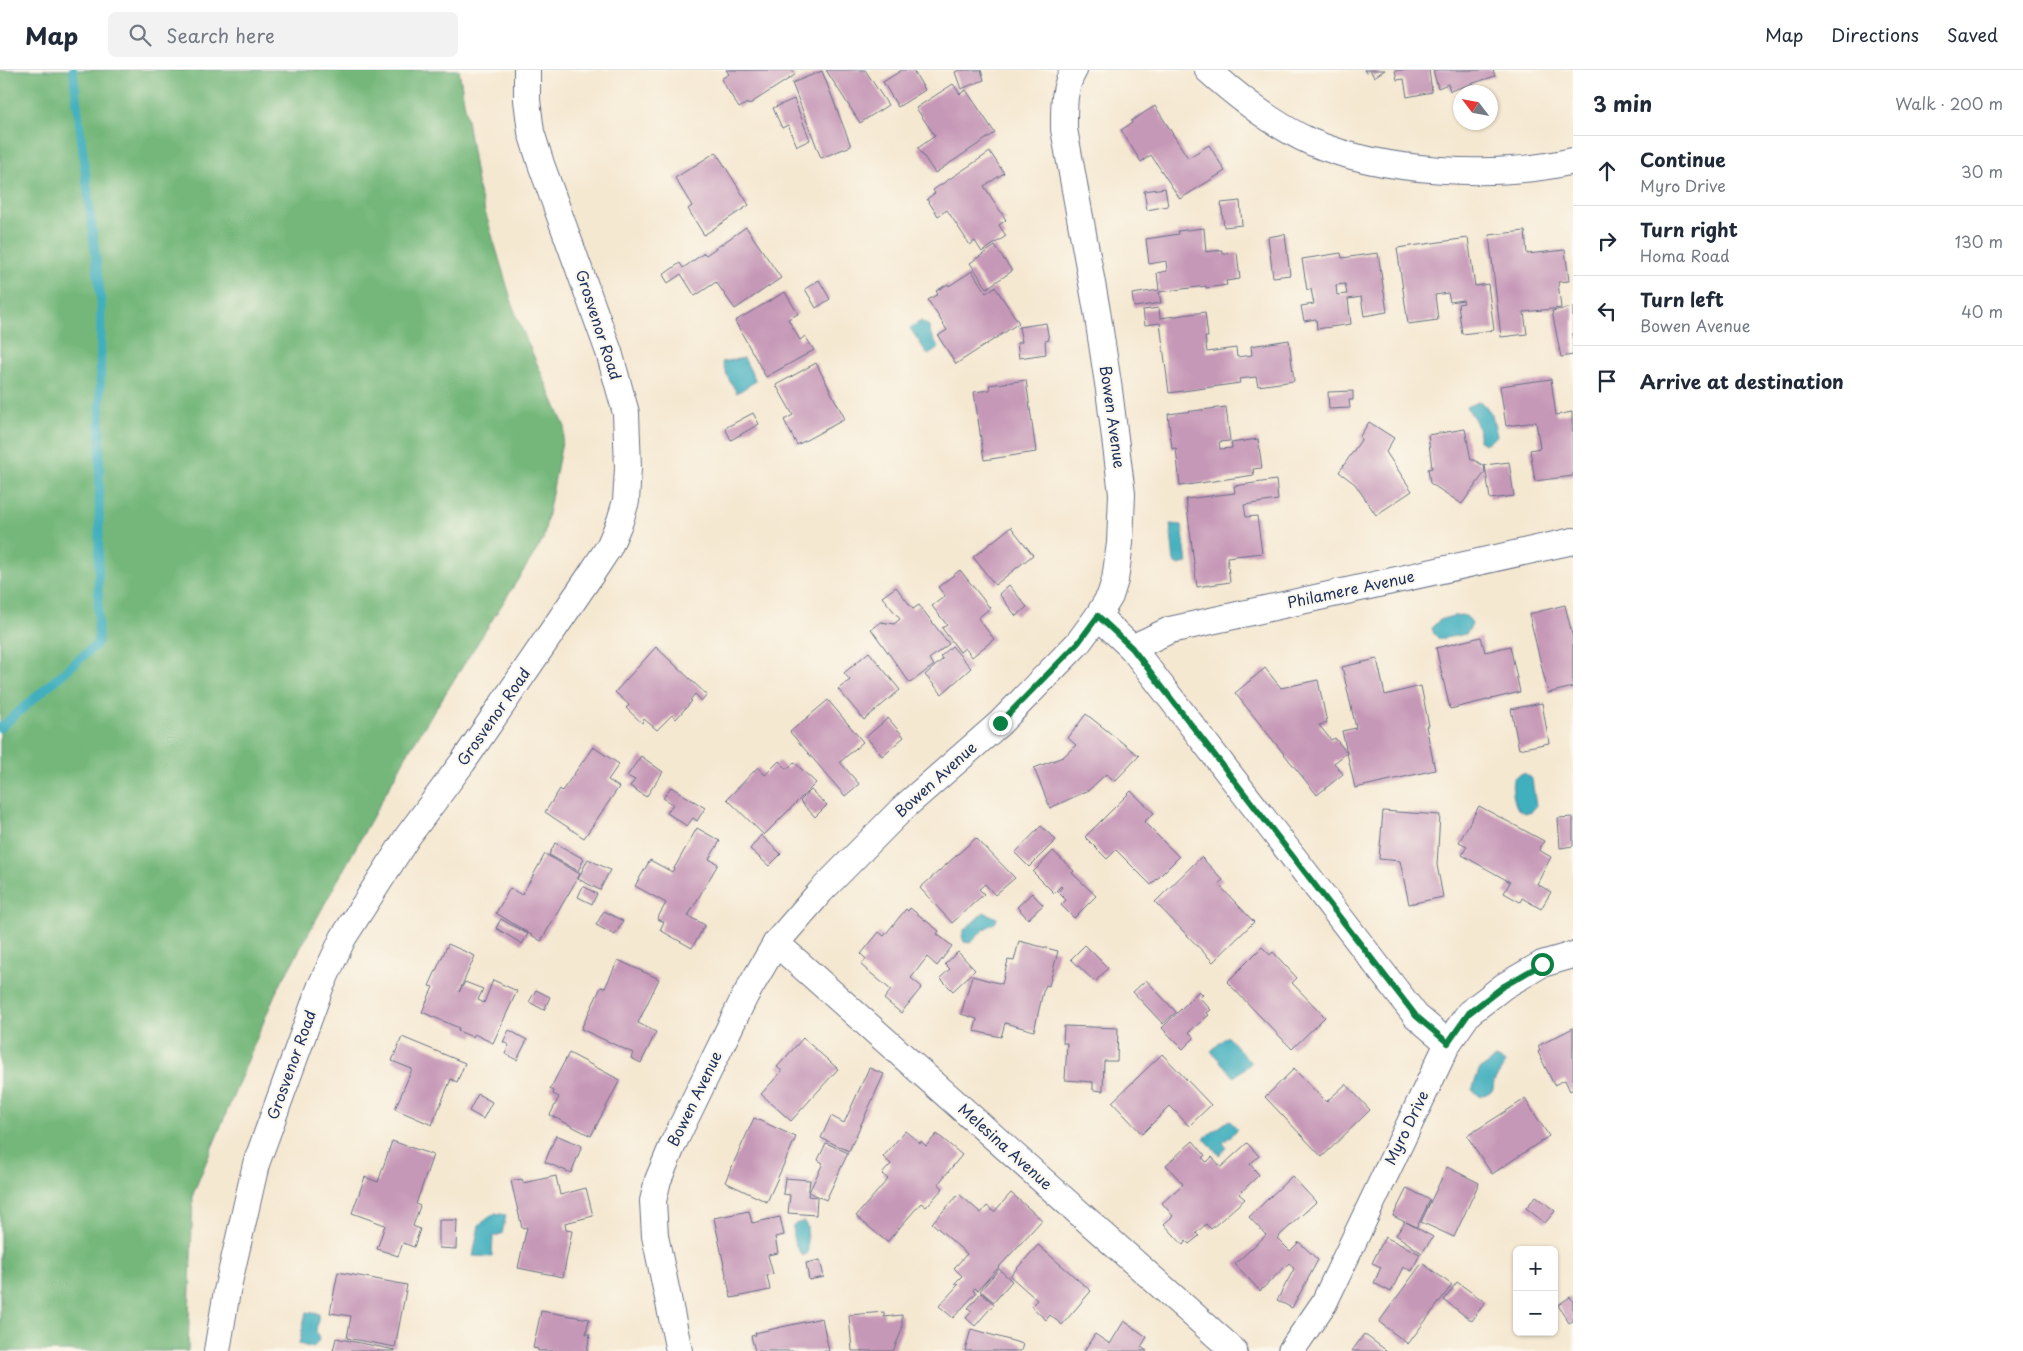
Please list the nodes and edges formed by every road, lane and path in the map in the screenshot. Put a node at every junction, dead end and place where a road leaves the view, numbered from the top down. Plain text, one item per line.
1 (527, 70) edge
2 (1074, 70) edge
3 (1217, 73) edge
4 (1573, 161) edge
5 (1573, 541) edge
6 (1098, 616) junction
7 (1132, 648) junction
8 (776, 943) junction
9 (1573, 955) edge
10 (1448, 1043) junction
11 (217, 1351) edge
12 (679, 1351) edge
13 (1234, 1351) edge
14 (1291, 1351) edge

1 - 11 street, Grosvenor Road
2 - 6 street, Bowen Avenue
3 - 4 street
5 - 7 street, Philamere Avenue
6 - 7 street
6 - 8 street, Bowen Avenue
7 - 10 street
8 - 12 street, Bowen Avenue
8 - 13 street, Melesina Avenue
9 - 10 street, Myro Drive
10 - 14 street, Myro Drive

